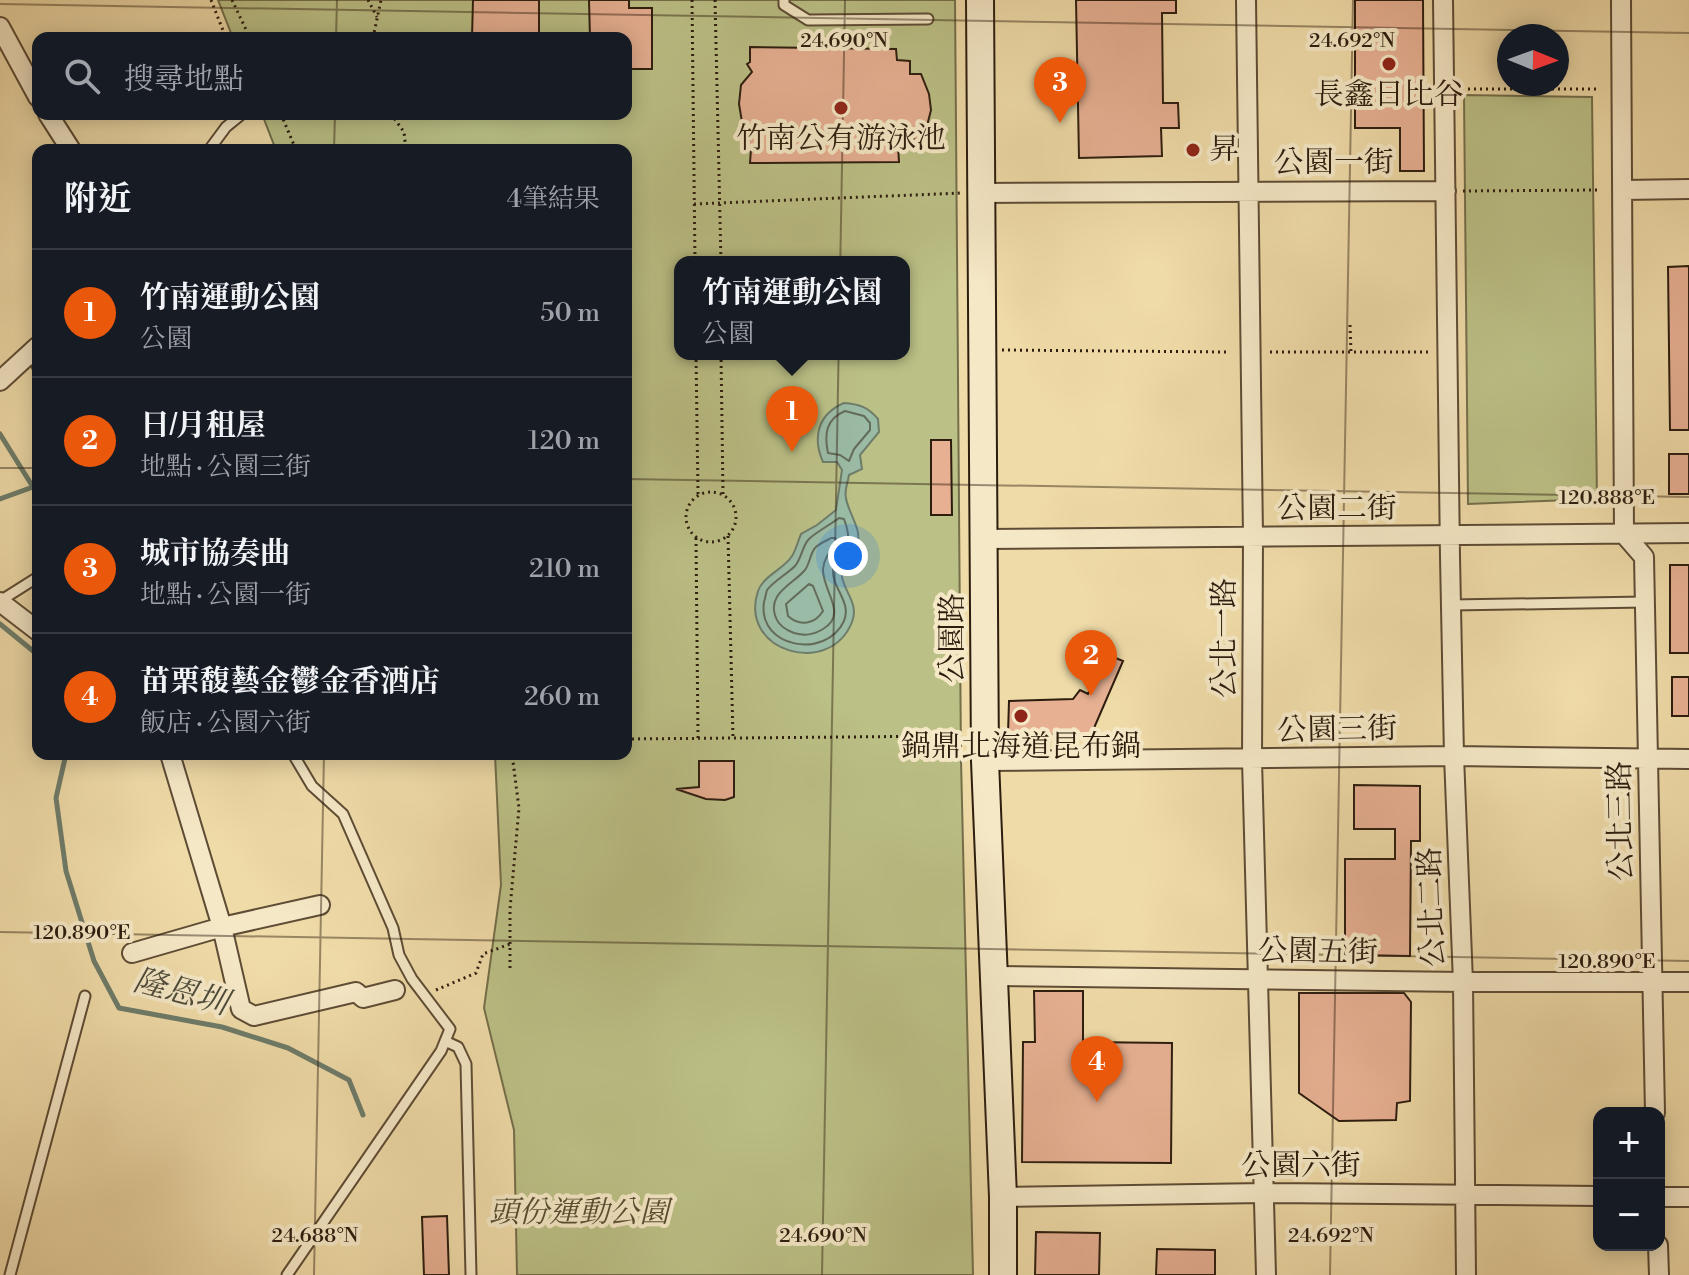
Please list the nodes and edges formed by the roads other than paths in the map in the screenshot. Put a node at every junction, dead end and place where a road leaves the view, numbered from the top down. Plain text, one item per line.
1 (784, 0) edge
2 (980, 0) edge
3 (1246, 0) edge
4 (1443, 0) edge
5 (1621, 0) edge
6 (928, 19) dead end
7 (0, 27) edge
8 (32, 86) edge
9 (52, 120) edge
10 (235, 120) edge
11 (67, 144) edge
12 (213, 144) edge
13 (1689, 189) edge
14 (1623, 190) junction
15 (1454, 191) junction
16 (1249, 192) junction
17 (981, 193) junction
18 (32, 358) edge
19 (0, 381) edge
20 (1689, 533) edge
21 (1624, 534) junction
22 (1450, 536) junction
23 (1253, 537) junction
24 (985, 539) junction
25 (32, 581) edge
26 (0, 602) edge
27 (1645, 602) junction
28 (1452, 605) junction
29 (32, 626) edge
30 (1454, 756) junction
31 (1648, 759) junction
32 (1689, 759) edge
33 (172, 760) edge
34 (297, 760) edge
35 (1252, 760) junction
36 (985, 761) junction
37 (320, 905) dead end
38 (222, 927) junction
39 (132, 953) dead end
40 (995, 976) junction
41 (1258, 979) junction
42 (1463, 982) junction
43 (1653, 982) junction
44 (1689, 982) edge
45 (395, 990) dead end
46 (85, 996) dead end
47 (445, 1041) junction
48 (1655, 1107) edge
49 (1264, 1193) junction
50 (1465, 1193) junction
51 (1593, 1196) edge
52 (1003, 1197) junction
53 (1665, 1197) edge
54 (1689, 1197) edge
55 (1658, 1251) edge
56 (10, 1275) edge
57 (287, 1275) edge
58 (471, 1275) edge
59 (1003, 1275) edge
60 (1266, 1275) edge
61 (1466, 1275) edge
62 (1659, 1275) edge

1 - 6 lane
2 - 17 street, 公園路
3 - 16 street, 公北一路
4 - 15 street, 公北二路
5 - 14 street
7 - 8 street
9 - 11 street
10 - 12 lane
13 - 14 street
14 - 21 street
15 - 16 street, 公園一街
15 - 22 street, 公北二路
16 - 17 street, 公園一街
16 - 23 street, 公北一路
17 - 24 street, 公園路
18 - 19 street
20 - 21 street, 公園二街
21 - 22 street, 公園二街
21 - 27 street, 公北三路
22 - 23 street, 公園二街
22 - 28 street, 公北二路
23 - 24 street, 公園二街
23 - 35 street, 公北一路
24 - 36 street, 公園路
25 - 26 lane
26 - 29 street
27 - 28 lane
27 - 31 street, 公北三路
28 - 30 street, 公北二路
30 - 31 street, 公園三街
30 - 35 street, 公園三街
30 - 42 street, 公北二路
31 - 32 street, 公園三街
31 - 43 street, 公北三路
33 - 38 street
34 - 47 lane
35 - 36 street, 公園三街
35 - 41 street, 公北一路
36 - 40 street, 公園路
37 - 38 street
38 - 39 street
38 - 45 street
40 - 41 street, 公園五街
40 - 52 street, 公園路
41 - 42 street, 公園五街
41 - 49 street, 公北一路
42 - 43 street, 公園五街
42 - 50 street, 公北二路
43 - 44 street, 公園五街
43 - 48 street, 公北三路
46 - 56 lane
47 - 57 lane
47 - 58 lane
49 - 50 street, 公園六街
49 - 52 street, 公園六街
49 - 60 street, 公北一路
50 - 51 street, 公園六街
50 - 61 street, 公北二路
52 - 59 street, 公園路
53 - 54 street
55 - 62 street

